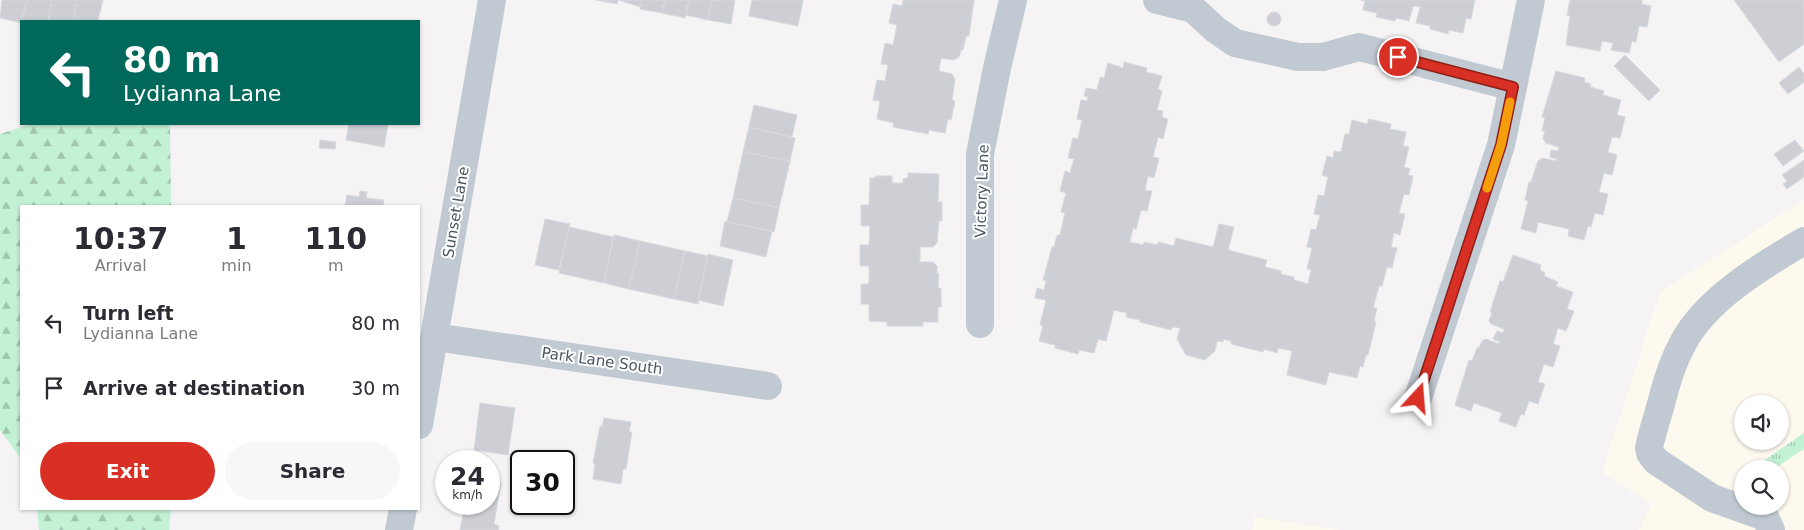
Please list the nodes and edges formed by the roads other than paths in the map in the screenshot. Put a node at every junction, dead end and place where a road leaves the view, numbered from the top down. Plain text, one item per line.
1 (492, 0) edge
2 (1013, 0) edge
3 (1157, 0) edge
4 (1531, 0) edge
5 (1513, 87) junction
6 (1804, 241) edge
7 (980, 324) dead end
8 (435, 337) junction
9 (768, 386) dead end
10 (1418, 398) dead end
11 (420, 419) edge
12 (403, 510) edge
13 (399, 530) edge
14 (1772, 530) edge

1 - 8 street, Sunset Lane
2 - 7 street, Victory Lane
3 - 5 street
4 - 5 street
5 - 10 street
6 - 14 street
8 - 9 street, Park Lane South
8 - 11 street, Sunset Lane
12 - 13 street

